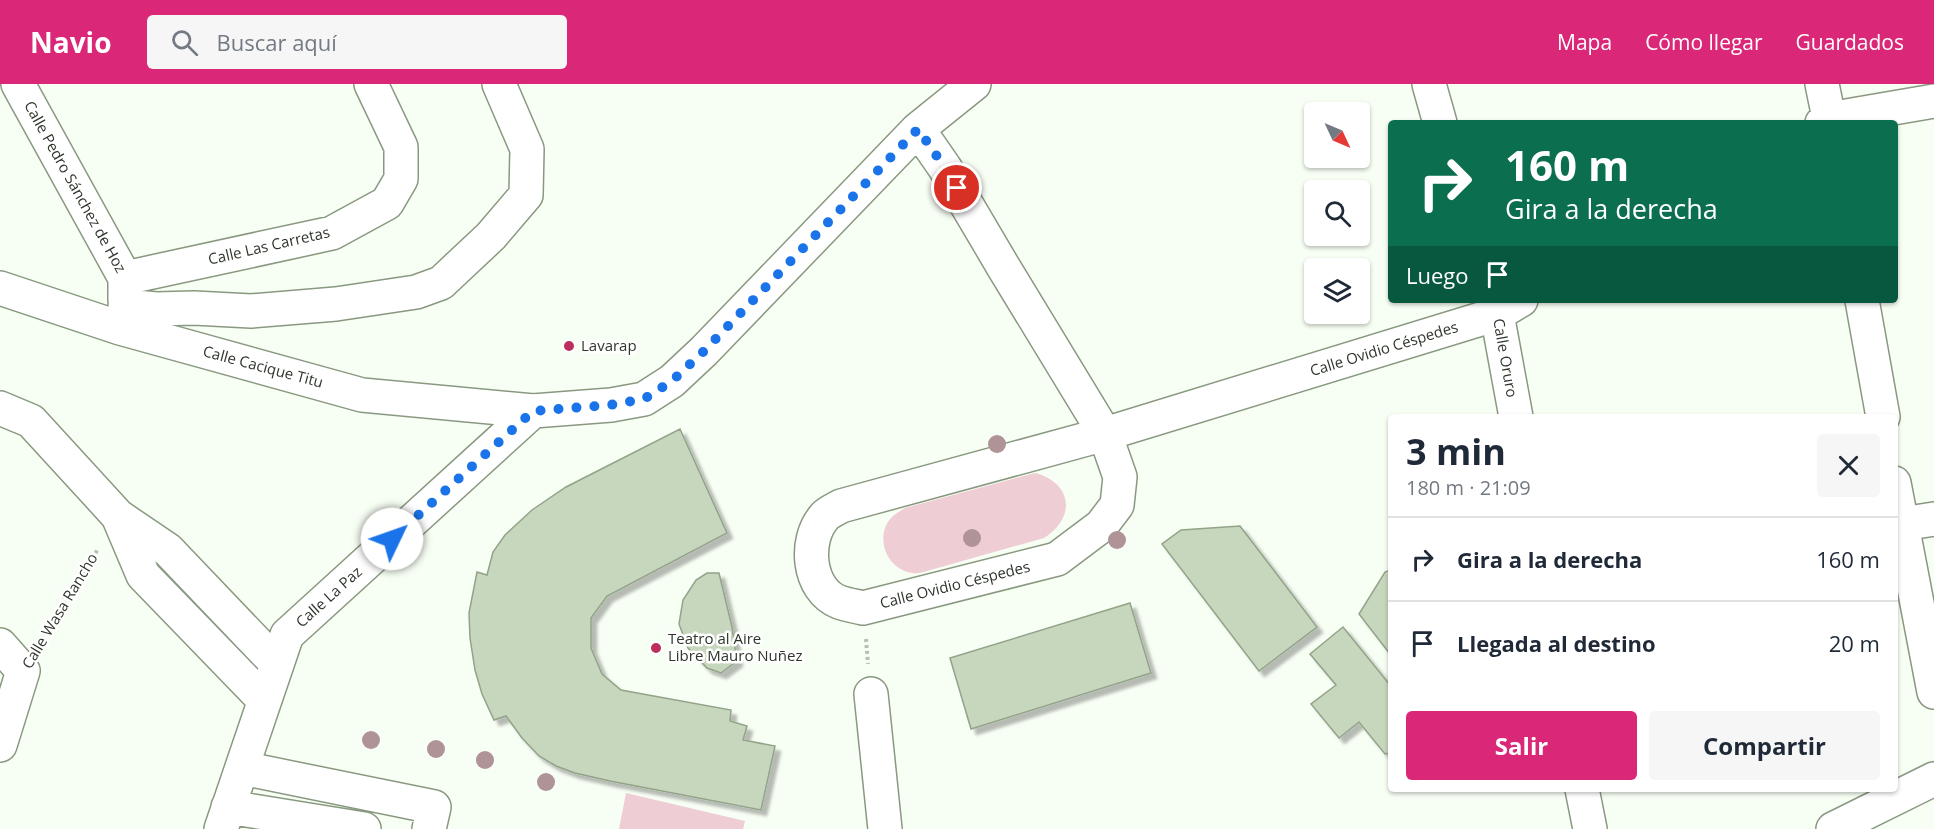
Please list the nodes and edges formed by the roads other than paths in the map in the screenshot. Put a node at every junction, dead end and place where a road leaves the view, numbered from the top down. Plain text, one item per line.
1 (18, 84) edge
2 (371, 84) edge
3 (499, 84) edge
4 (974, 84) edge
5 (1429, 84) edge
6 (1821, 84) edge
7 (1934, 101) edge
8 (1439, 120) edge
9 (1827, 120) edge
10 (1837, 120) edge
11 (918, 129) junction
12 (0, 288) edge
13 (1863, 303) edge
14 (123, 304) junction
15 (1504, 305) edge
16 (0, 408) edge
17 (533, 411) junction
18 (1516, 414) edge
19 (1882, 414) edge
20 (1105, 435) junction
21 (1898, 504) edge
22 (118, 516) junction
23 (1934, 519) edge
24 (1902, 524) junction
25 (0, 645) edge
26 (277, 664) junction
27 (1934, 692) edge
28 (871, 694) road end
29 (264, 700) junction
30 (2, 733) edge
31 (242, 768) junction
32 (1934, 779) edge
33 (1583, 792) edge
34 (219, 823) edge
35 (364, 829) edge
36 (429, 829) edge
37 (885, 829) edge
38 (1590, 829) edge
39 (1833, 829) edge

1 - 14 street, Calle Pedro Sánchez de Hoz
2 - 14 street, Calle Las Carretas
3 - 14 street
4 - 11 street
5 - 8 street
6 - 9 street
7 - 10 street
11 - 17 street
11 - 20 street
12 - 14 street, Calle Cacique Titu
13 - 19 street
14 - 17 street, Calle Cacique Titu
15 - 18 street, Calle Oruro
15 - 20 street, Calle Ovidio Céspedes
16 - 22 street
17 - 26 street, Calle La Paz
20 - 20 street, Calle Ovidio Céspedes
21 - 24 street
22 - 26 street
22 - 29 street
23 - 24 street
24 - 27 street
25 - 30 street, Calle Wasa Rancho
26 - 29 street, Calle La Paz
28 - 37 street
29 - 31 street, Calle La Paz
31 - 34 street, Calle La Paz
31 - 36 street
32 - 39 street
33 - 38 street
34 - 35 street

